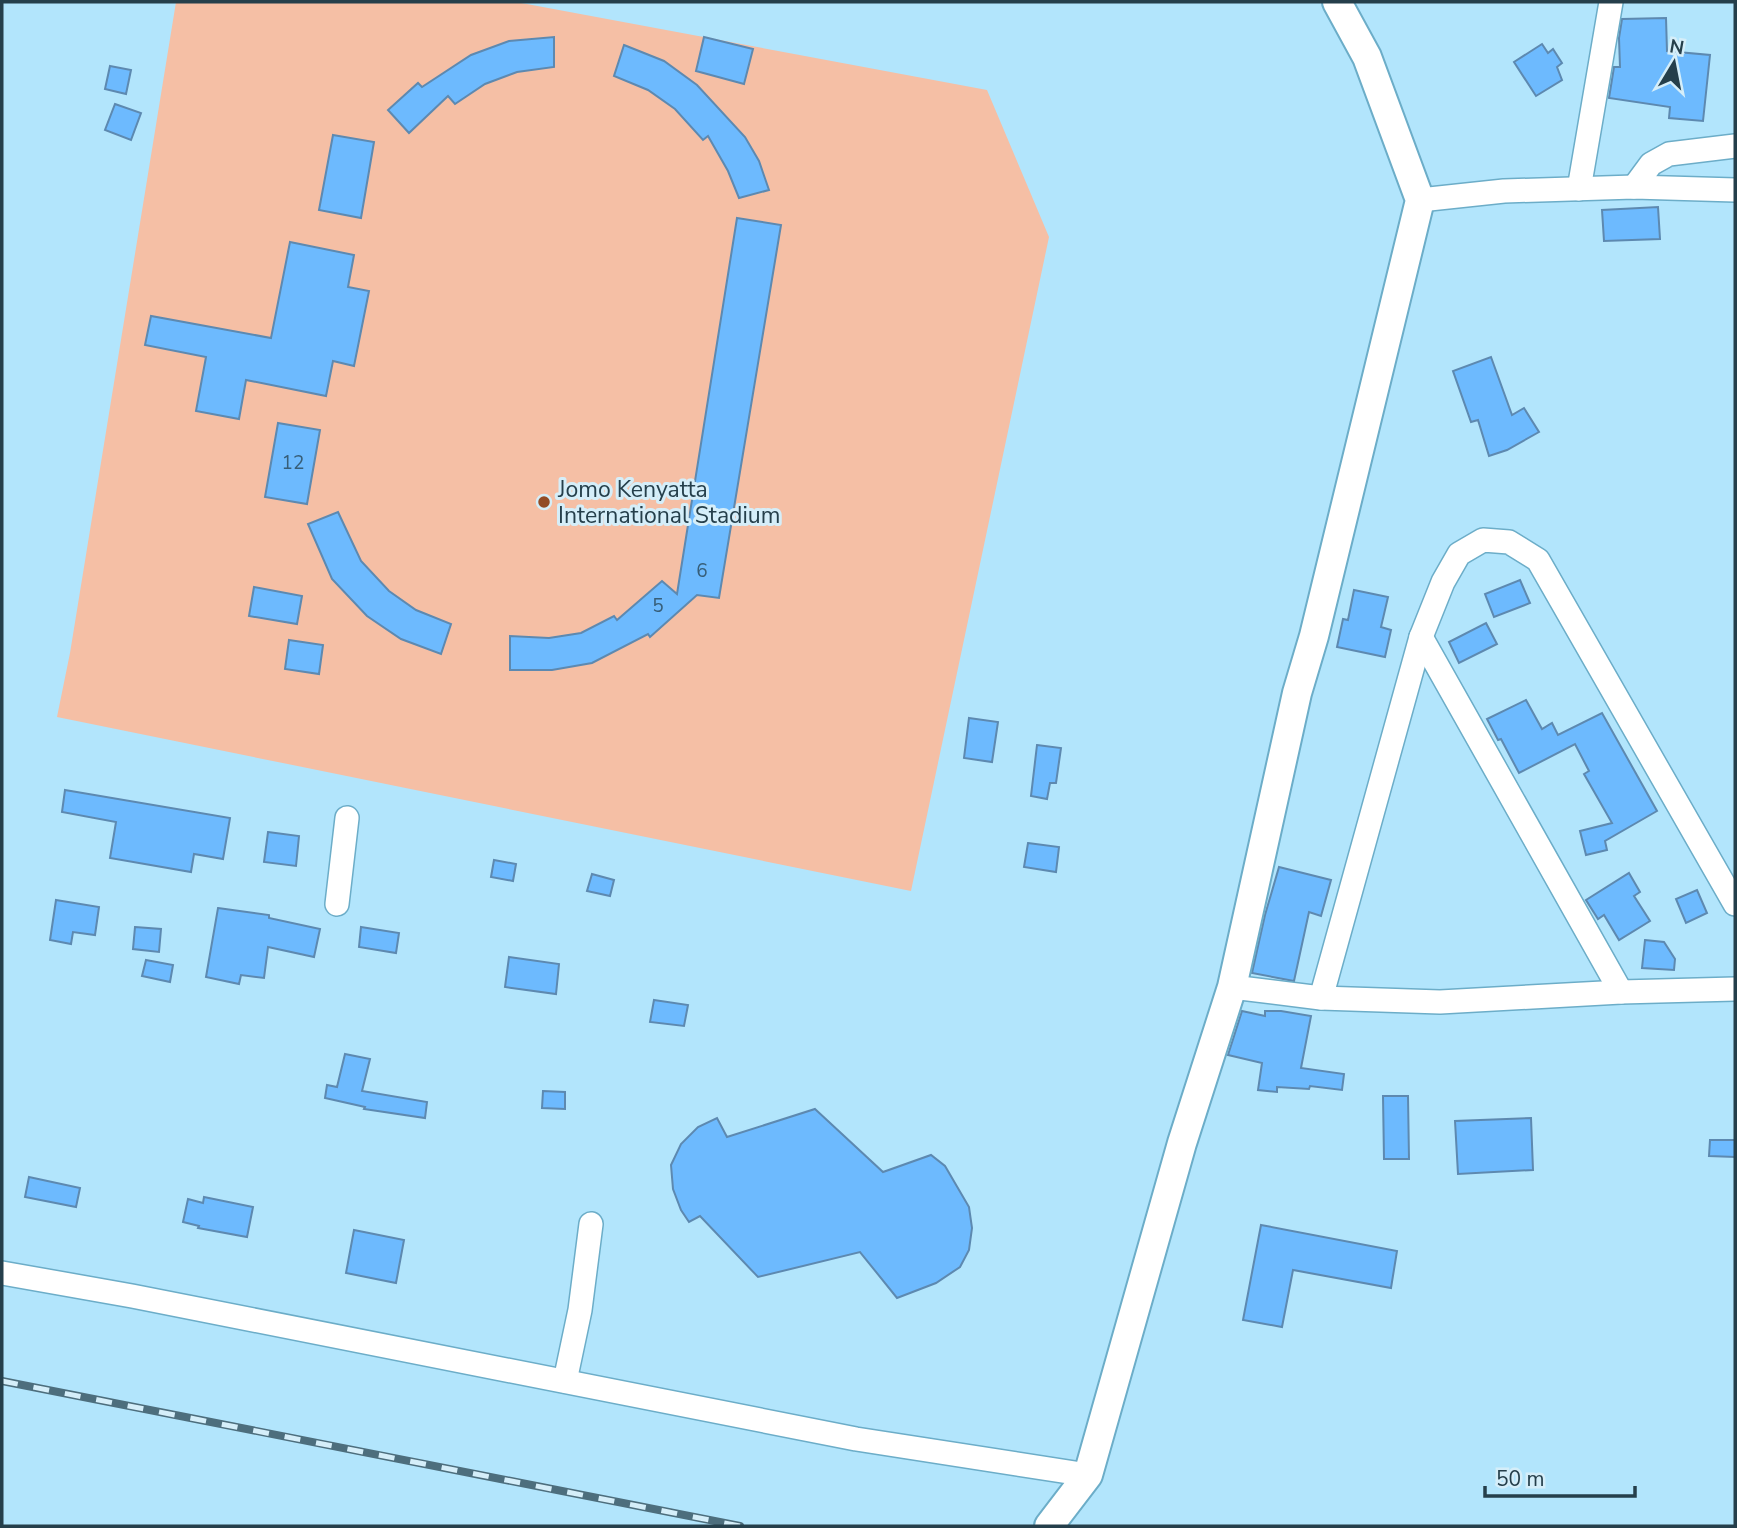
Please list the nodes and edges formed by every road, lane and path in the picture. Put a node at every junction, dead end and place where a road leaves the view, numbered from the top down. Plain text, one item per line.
1 (1337, 2) edge
2 (1611, 2) edge
3 (1735, 146) edge
4 (1634, 187) junction
5 (1578, 189) junction
6 (1735, 190) edge
7 (1420, 200) junction
8 (1421, 637) junction
9 (348, 818) dead end
10 (337, 904) dead end
11 (1735, 904) edge
12 (1232, 987) junction
13 (1735, 989) edge
14 (1621, 992) junction
15 (1321, 998) junction
16 (591, 1224) dead end
17 (2, 1273) edge
18 (565, 1381) junction
19 (1088, 1475) junction
20 (1049, 1526) edge

1 - 7 street
2 - 5 street
3 - 4 street
4 - 5 street
4 - 6 street
5 - 7 street
7 - 12 street
8 - 11 street
8 - 14 street
8 - 15 street
9 - 10 street
12 - 15 street
12 - 19 street
13 - 14 street
14 - 15 street
16 - 18 street
17 - 18 street
18 - 19 street
19 - 20 street

